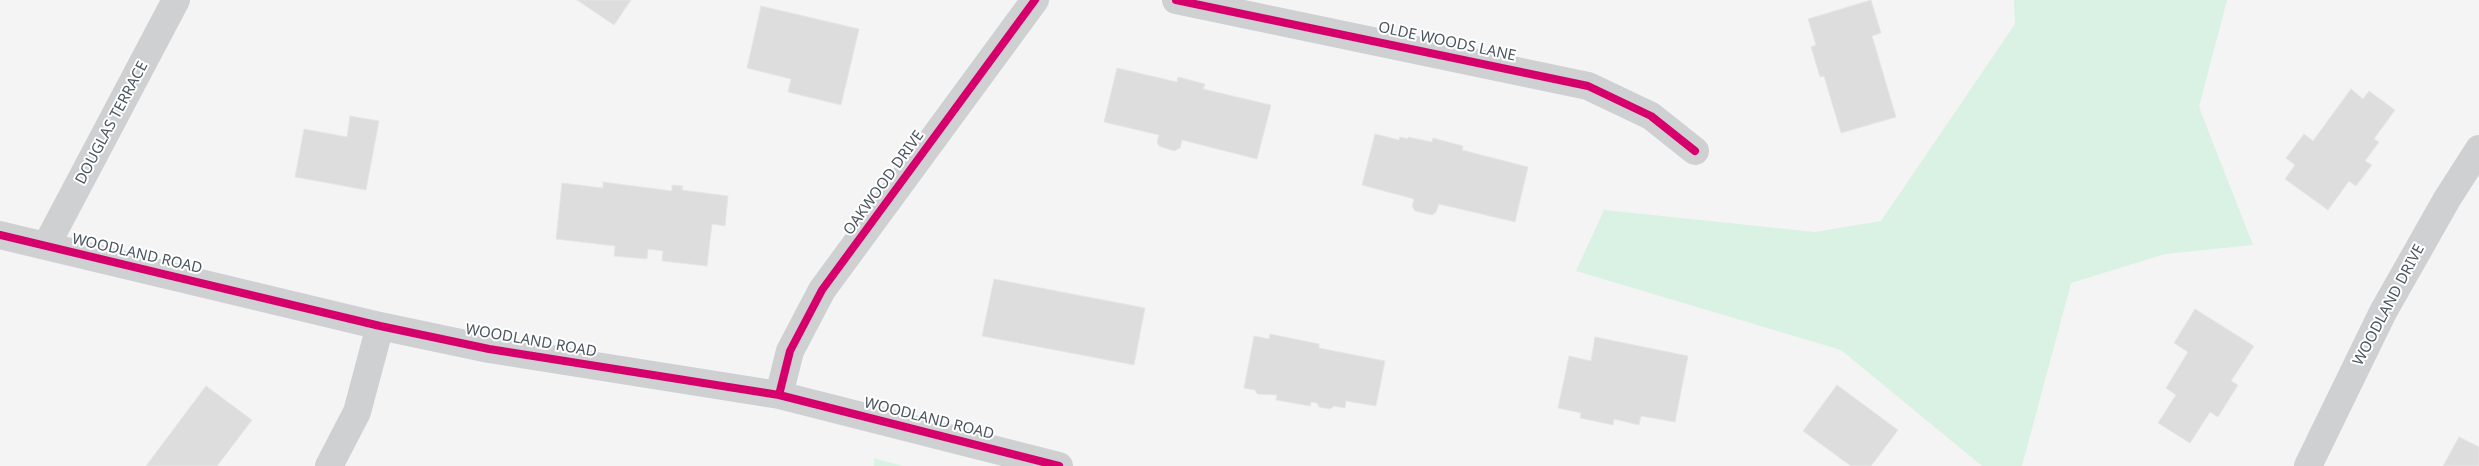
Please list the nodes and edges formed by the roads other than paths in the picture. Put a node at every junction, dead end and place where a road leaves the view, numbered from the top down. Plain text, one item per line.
1 (176, 0) edge
2 (1035, 0) edge
3 (1176, 0) edge
4 (2479, 149) edge
5 (1695, 151) dead end
6 (0, 235) edge
7 (46, 246) junction
8 (380, 326) junction
9 (779, 395) junction
10 (328, 466) edge
11 (1059, 466) edge
12 (2308, 466) edge

1 - 7 street, DOUGLAS TERRACE
2 - 9 street, OAKWOOD DRIVE
3 - 5 street, OLDE WOODS LANE
4 - 12 street, WOODLAND DRIVE
6 - 7 street, WOODLAND ROAD
7 - 8 street, WOODLAND ROAD
8 - 9 street, WOODLAND ROAD
8 - 10 street
9 - 11 street, WOODLAND ROAD

